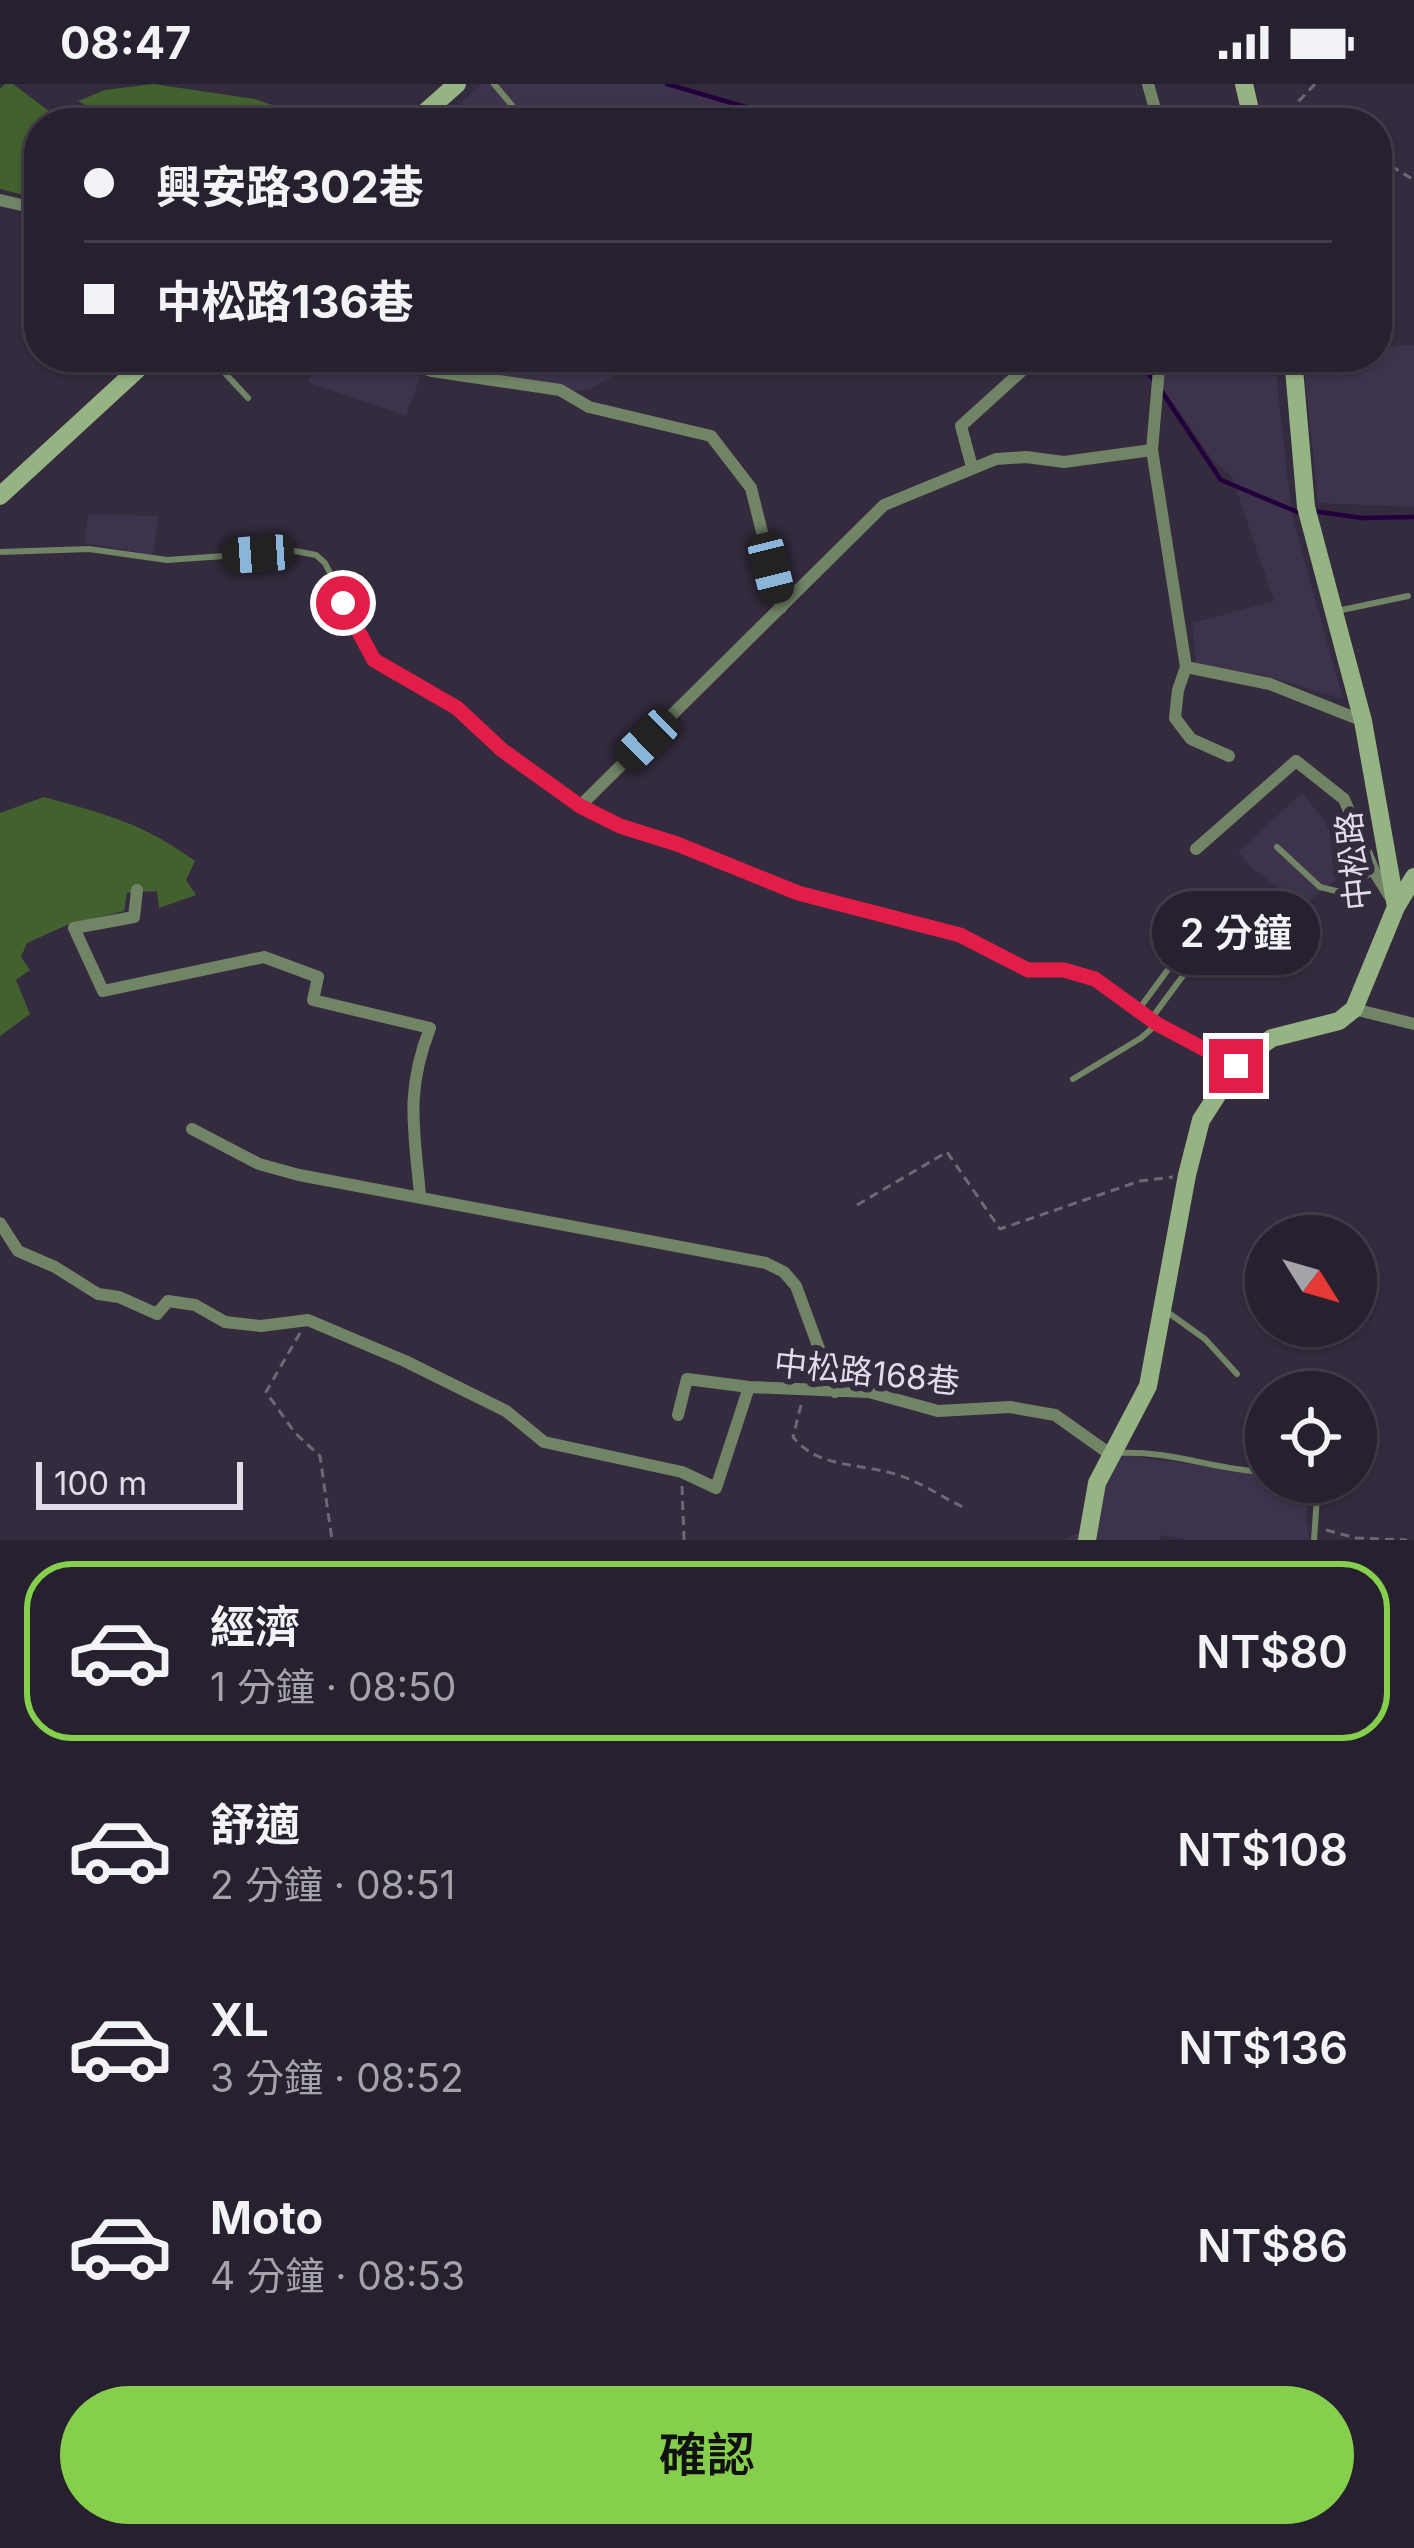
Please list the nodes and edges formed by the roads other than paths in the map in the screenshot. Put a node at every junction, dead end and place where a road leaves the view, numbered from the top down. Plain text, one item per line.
1 (457, 84) edge
2 (494, 84) edge
3 (430, 108) edge
4 (514, 108) edge
5 (135, 372) edge
6 (224, 372) edge
7 (439, 372) edge
8 (1020, 372) edge
9 (1159, 372) edge
10 (1294, 372) edge
11 (248, 398) dead end
12 (1152, 450) junction
13 (972, 467) junction
14 (0, 496) edge
15 (0, 552) edge
16 (1408, 596) dead end
17 (781, 608) junction
18 (1333, 612) junction
19 (1186, 668) junction
20 (1363, 721) junction
21 (1229, 755) dead end
22 (580, 806) junction
23 (1276, 847) dead end
24 (1196, 849) dead end
25 (1374, 871) junction
26 (1414, 877) edge
27 (137, 890) dead end
28 (1396, 907) junction
29 (1237, 964) dead end
30 (1185, 973) dead end
31 (1354, 1009) junction
32 (1138, 1010) junction
33 (1154, 1021) junction
34 (1414, 1024) edge
35 (1236, 1066) junction
36 (1073, 1079) dead end
37 (192, 1129) dead end
38 (420, 1195) junction
39 (0, 1223) edge
40 (1163, 1309) junction
41 (1237, 1374) dead end
42 (748, 1387) junction
43 (835, 1392) junction
44 (678, 1415) dead end
45 (1110, 1454) junction
46 (1245, 1471) edge
47 (1318, 1503) edge
48 (1087, 1540) edge
49 (1314, 1540) edge

1 - 3 street
2 - 4 lane
5 - 14 street
6 - 11 lane
7 - 17 street
8 - 13 street
9 - 12 street
10 - 18 street, 中松路
12 - 13 street
12 - 19 street
13 - 17 street
15 - 22 lane
16 - 18 lane
17 - 22 street
18 - 20 street, 中松路
19 - 20 street
19 - 21 street
20 - 28 street, 中松路
22 - 32 lane
23 - 25 lane
24 - 25 street
25 - 28 street
26 - 28 street
27 - 38 street
28 - 31 street, 中松路
29 - 32 lane
30 - 33 lane
31 - 34 street
31 - 35 street
32 - 33 lane
33 - 35 lane
33 - 36 lane
35 - 40 street
37 - 38 street
38 - 43 street
39 - 42 street, 中松路168巷
40 - 41 lane
40 - 45 street
42 - 43 street, 中松路168巷
42 - 44 street
43 - 45 street, 中松路168巷
45 - 46 lane
45 - 48 street
47 - 49 lane

